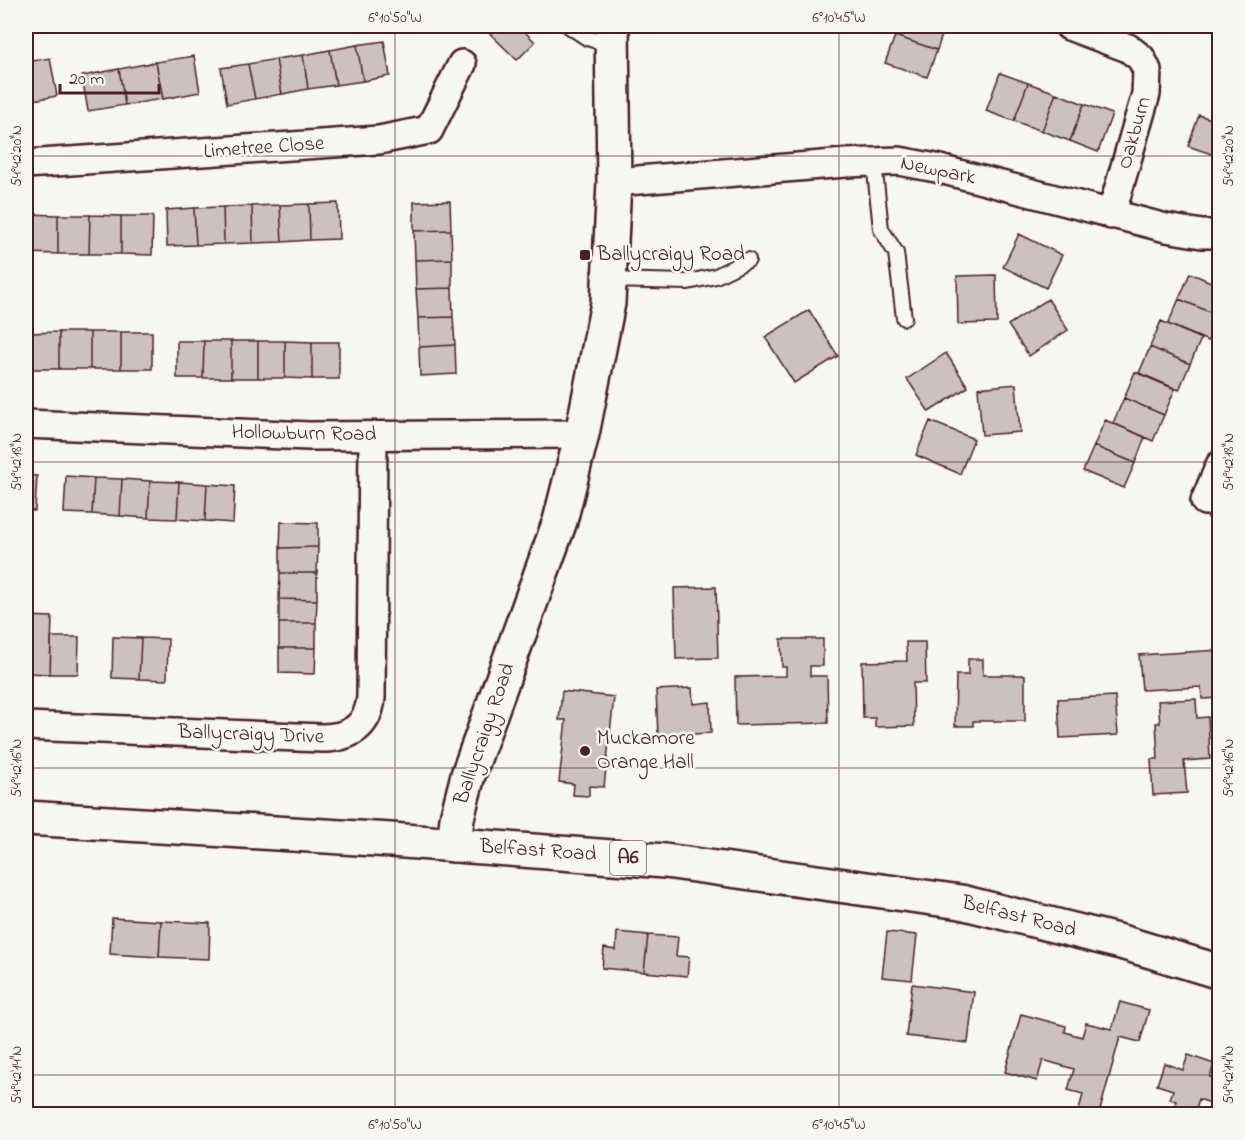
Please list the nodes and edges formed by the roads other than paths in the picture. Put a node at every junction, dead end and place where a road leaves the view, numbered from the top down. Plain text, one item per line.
1 (569, 26) edge
2 (1069, 26) edge
3 (613, 36) edge
4 (462, 64) dead end
5 (874, 162) junction
6 (26, 164) edge
7 (614, 182) junction
8 (1111, 215) junction
9 (1220, 234) edge
10 (747, 260) dead end
11 (609, 280) junction
12 (904, 318) dead end
13 (26, 424) edge
14 (582, 434) junction
15 (373, 436) junction
16 (1220, 465) edge
17 (1212, 510) edge
18 (26, 726) edge
19 (26, 818) edge
20 (454, 845) junction
21 (1220, 972) edge

1 - 3 lane
2 - 8 street, Oakburn
3 - 7 main road, Ballycraigy Road
4 - 6 street, Limetree Close
5 - 7 street, Newpark
5 - 8 street, Newpark
5 - 12 lane
7 - 11 main road, Ballycraigy Road
8 - 9 street, Newpark
10 - 11 lane
11 - 14 main road, Ballycraigy Road
13 - 15 street, Hollowburn Road
14 - 15 street, Hollowburn Road
14 - 20 main road, Ballycraigy Road
15 - 18 street, Ballycraigy Drive
16 - 17 street
19 - 20 main road, Belfast Road / A6
20 - 21 main road, Belfast Road / A6

